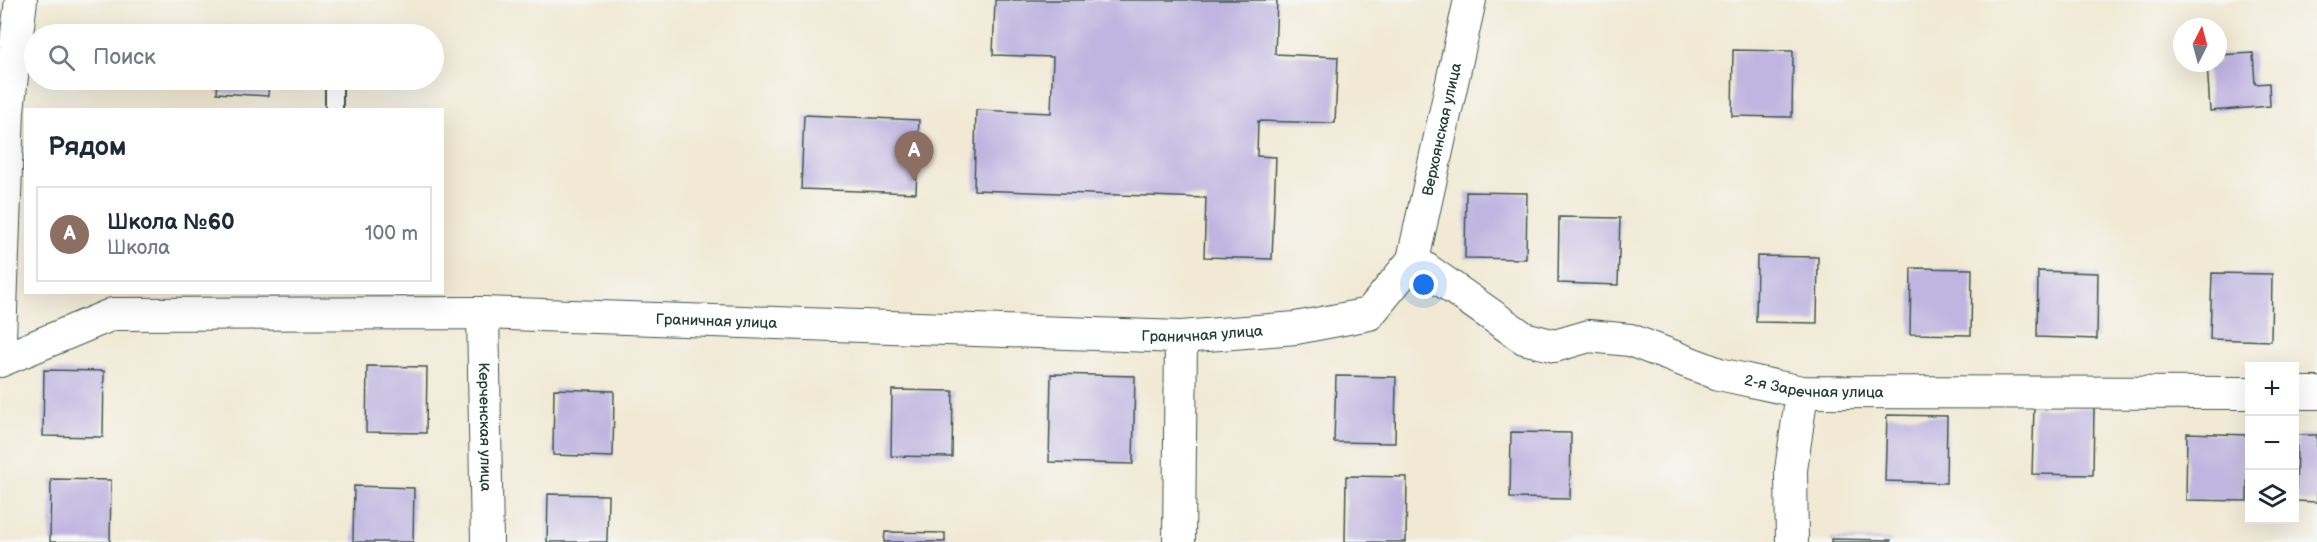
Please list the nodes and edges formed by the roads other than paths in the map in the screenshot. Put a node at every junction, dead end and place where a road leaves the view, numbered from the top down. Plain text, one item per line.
1 (21, 0) edge
2 (1470, 0) edge
3 (334, 90) edge
4 (334, 108) edge
5 (1413, 260) junction
6 (333, 303) edge
7 (483, 313) junction
8 (1181, 337) junction
9 (0, 339) edge
10 (0, 361) edge
11 (1802, 392) junction
12 (2245, 393) edge
13 (2299, 393) edge
14 (2317, 393) edge
15 (487, 542) edge
16 (1179, 542) edge
17 (1792, 542) edge

1 - 9 street
2 - 5 street, Верхоянская улица
3 - 4 lane
5 - 8 street, Граничная улица
5 - 11 street, 2-я Заречная улица
6 - 7 street, Граничная улица
6 - 10 street, Граничная улица
7 - 8 street, Граничная улица
7 - 15 street, Керченская улица
8 - 16 street
11 - 12 street, 2-я Заречная улица
11 - 17 street
13 - 14 street

